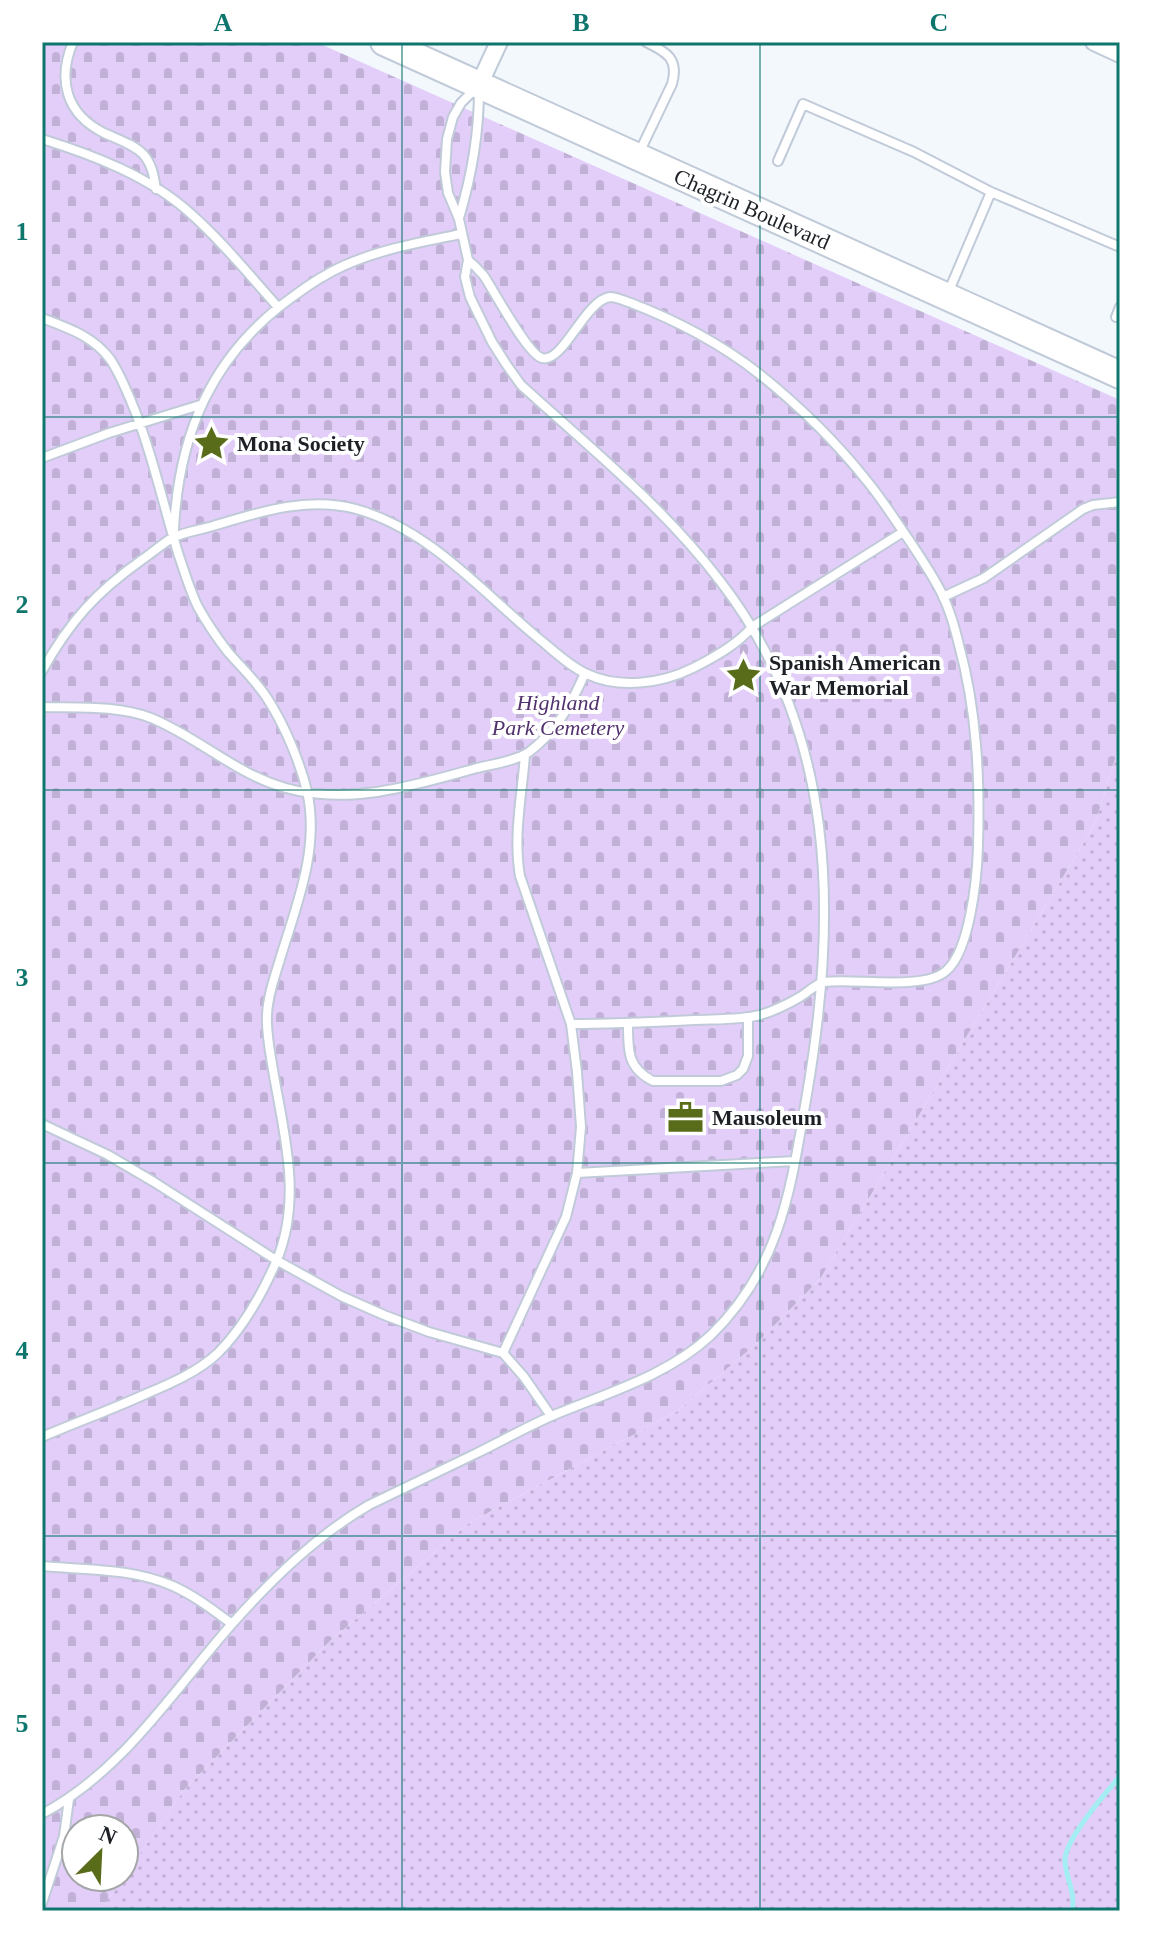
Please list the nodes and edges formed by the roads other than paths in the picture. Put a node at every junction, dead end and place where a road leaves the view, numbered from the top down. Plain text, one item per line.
1 (73, 42) edge
2 (384, 42) edge
3 (499, 42) edge
4 (646, 42) edge
5 (1094, 42) edge
6 (1120, 54) edge
7 (479, 85) junction
8 (42, 139) edge
9 (637, 157) junction
10 (778, 161) dead end
11 (156, 189) junction
12 (991, 192) junction
13 (459, 219) junction
14 (461, 234) junction
15 (1120, 247) edge
16 (468, 260) junction
17 (946, 297) junction
18 (278, 307) junction
19 (1120, 307) edge
20 (1116, 317) dead end
21 (42, 318) edge
22 (1120, 375) edge
23 (200, 405) junction
24 (141, 424) junction
25 (42, 458) edge
26 (1120, 502) edge
27 (903, 532) junction
28 (173, 538) junction
29 (943, 597) junction
30 (752, 627) junction
31 (42, 671) edge
32 (585, 673) junction
33 (42, 707) edge
34 (525, 755) junction
35 (307, 792) junction
36 (820, 982) junction
37 (748, 1017) junction
38 (571, 1024) junction
39 (628, 1024) junction
40 (42, 1124) edge
41 (795, 1161) junction
42 (577, 1173) junction
43 (276, 1260) junction
44 (503, 1353) junction
45 (551, 1416) junction
46 (42, 1437) edge
47 (42, 1566) edge
48 (232, 1624) junction
49 (69, 1799) junction
50 (42, 1814) edge
51 (42, 1903) edge

1 - 11 lane
2 - 7 main road, Chagrin Boulevard
3 - 7 street
4 - 9 lane
5 - 6 street
7 - 9 main road, Chagrin Boulevard
7 - 13 lane
7 - 13 lane
8 - 11 lane
9 - 17 main road, Chagrin Boulevard
10 - 12 lane
11 - 18 lane
12 - 15 lane
12 - 17 lane
13 - 14 lane
14 - 16 lane
14 - 18 lane
16 - 27 lane
16 - 30 lane
17 - 22 main road, Chagrin Boulevard
18 - 23 lane
19 - 20 lane
21 - 24 lane
23 - 24 lane
23 - 28 lane
24 - 25 lane
24 - 28 lane
26 - 29 lane
27 - 29 lane
27 - 30 lane
28 - 31 lane
28 - 32 lane
28 - 35 lane
29 - 36 lane
30 - 32 lane
30 - 36 lane
32 - 34 lane
33 - 35 lane
34 - 35 lane
34 - 38 lane
35 - 43 lane
36 - 37 lane
36 - 41 lane
37 - 39 lane
37 - 39 lane
38 - 39 lane
38 - 42 lane
40 - 43 lane
41 - 42 lane
41 - 45 lane
42 - 44 lane
43 - 44 lane
43 - 46 lane
44 - 45 lane
45 - 48 lane
47 - 48 lane
48 - 49 lane
49 - 50 lane
49 - 51 lane

